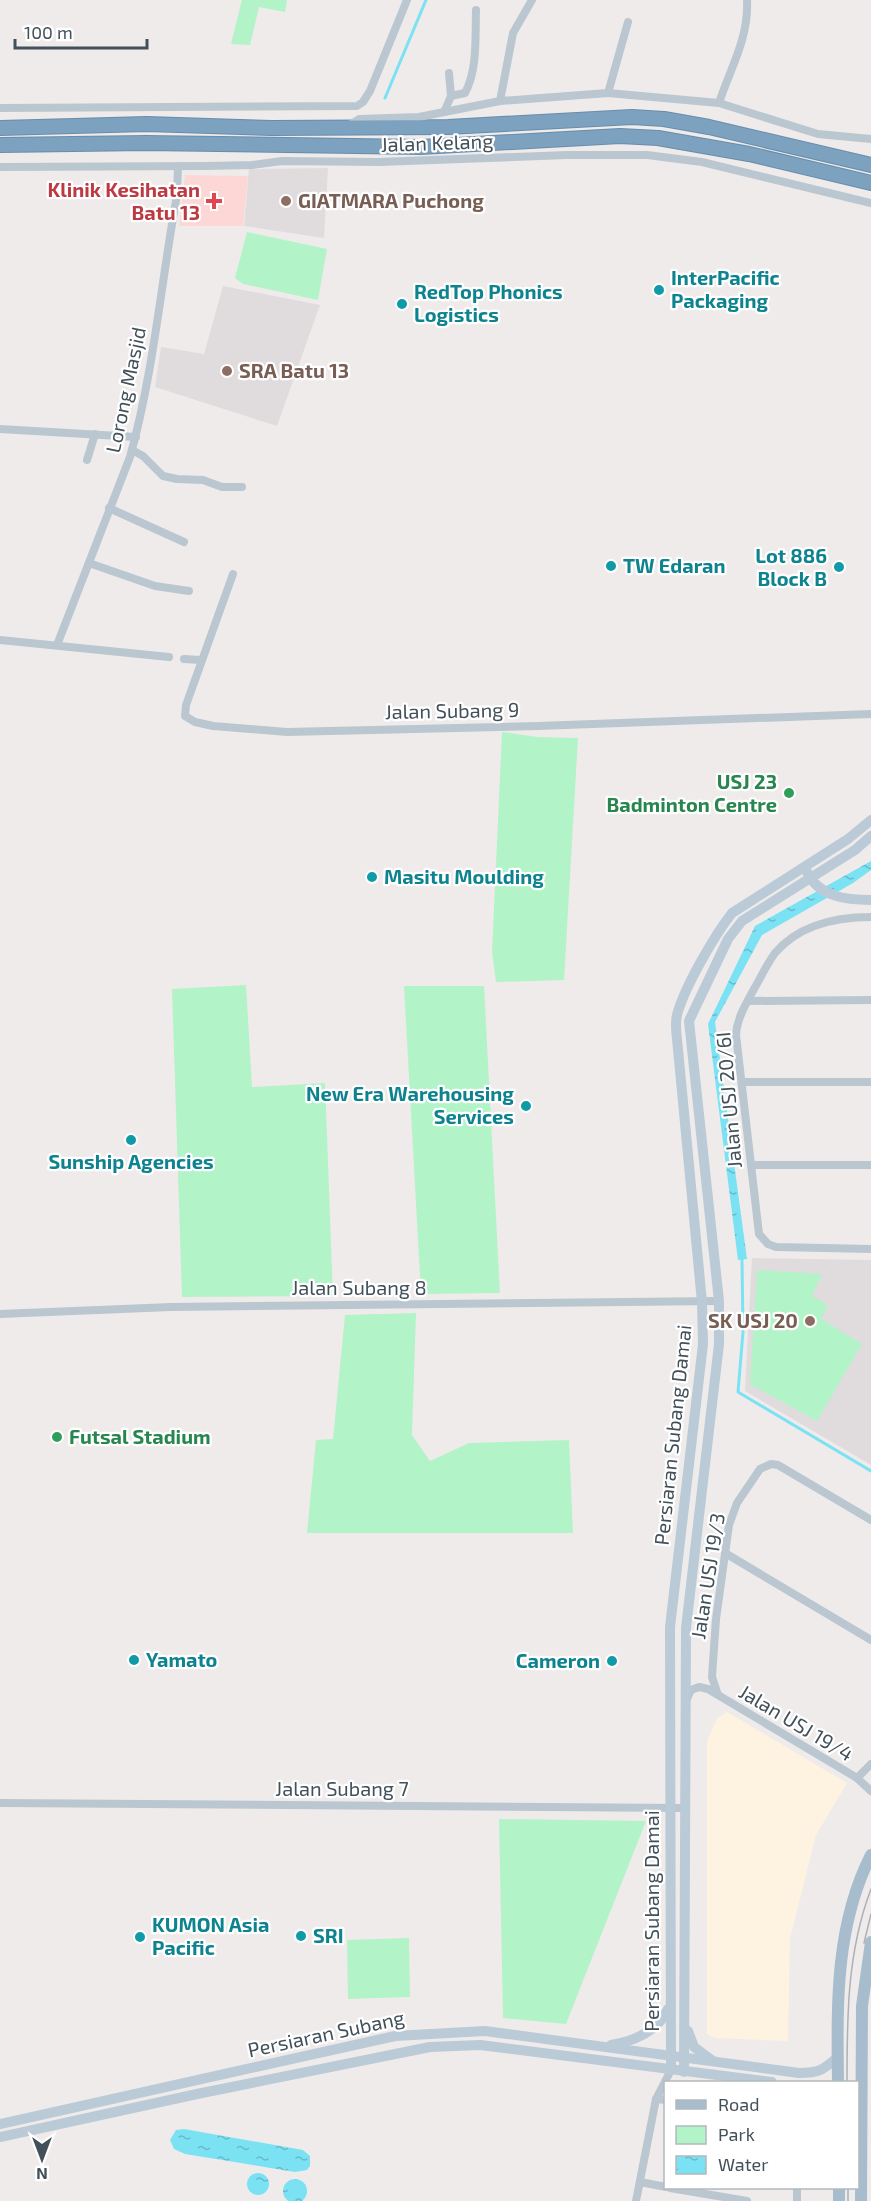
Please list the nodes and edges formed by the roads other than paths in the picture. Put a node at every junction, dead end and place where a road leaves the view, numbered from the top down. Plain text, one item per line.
1 (407, 0) edge
2 (531, 0) edge
3 (747, 0) edge
4 (476, 10) dead end
5 (628, 22) dead end
6 (449, 73) dead end
7 (608, 93) junction
8 (451, 96) junction
9 (500, 101) junction
10 (719, 103) junction
11 (0, 108) edge
12 (445, 110) junction
13 (0, 128) edge
14 (346, 128) junction
15 (871, 139) edge
16 (0, 145) edge
17 (871, 165) edge
18 (178, 166) junction
19 (0, 167) edge
20 (871, 183) edge
21 (871, 202) edge
22 (0, 429) edge
23 (95, 434) junction
24 (136, 437) junction
25 (132, 450) junction
26 (87, 460) dead end
27 (242, 487) dead end
28 (109, 508) junction
29 (184, 542) dead end
30 (89, 563) junction
31 (233, 574) dead end
32 (189, 591) dead end
33 (0, 640) edge
34 (57, 645) junction
35 (169, 657) dead end
36 (184, 659) dead end
37 (200, 660) junction
38 (871, 714) edge
39 (871, 820) edge
40 (871, 836) edge
41 (804, 866) junction
42 (811, 880) junction
43 (871, 900) edge
44 (871, 917) edge
45 (871, 1000) edge
46 (747, 1001) junction
47 (742, 1082) junction
48 (871, 1082) edge
49 (751, 1165) junction
50 (871, 1165) edge
51 (871, 1249) edge
52 (718, 1301) junction
53 (702, 1302) junction
54 (0, 1314) edge
55 (871, 1520) edge
56 (725, 1553) junction
57 (871, 1640) edge
58 (717, 1695) junction
59 (686, 1705) junction
60 (871, 1764) edge
61 (857, 1778) junction
62 (871, 1791) edge
63 (0, 1803) edge
64 (669, 1808) junction
65 (685, 1808) junction
66 (871, 1855) edge
67 (871, 1942) edge
68 (670, 2005) junction
69 (684, 2016) junction
70 (374, 2040) junction
71 (602, 2047) junction
72 (378, 2056) junction
73 (670, 2057) junction
74 (838, 2057) junction
75 (684, 2059) junction
76 (721, 2064) junction
77 (671, 2070) junction
78 (684, 2072) junction
79 (665, 2081) edge
80 (763, 2081) edge
81 (838, 2081) edge
82 (664, 2084) edge
83 (656, 2099) junction
84 (664, 2100) edge
85 (0, 2124) edge
86 (0, 2137) edge
87 (640, 2182) junction
88 (664, 2186) edge
89 (679, 2189) edge
90 (636, 2201) edge
91 (747, 2201) edge
92 (861, 2201) edge

1 - 11 street
2 - 9 street
3 - 10 street
4 - 8 street
5 - 7 street
6 - 8 street
7 - 9 street
7 - 10 street
8 - 12 street
9 - 12 street
10 - 15 street
12 - 14 street
13 - 14 highway
14 - 17 highway
16 - 20 highway
18 - 19 street, Jalan Kelang
18 - 21 street, Jalan Kelang
18 - 24 street, Lorong Masjid
22 - 23 street
23 - 24 street
23 - 26 street
24 - 25 street, Lorong Masjid
25 - 27 street
25 - 28 street, Lorong Masjid
28 - 29 street
28 - 30 street, Lorong Masjid
30 - 32 street
30 - 34 street, Lorong Masjid
31 - 37 street, Jalan Subang 9
33 - 34 street
34 - 35 street
36 - 37 street
37 - 38 street, Jalan Subang 9
39 - 41 street, Persiaran Subang Damai
40 - 42 street, Persiaran Subang Damai
41 - 42 street
41 - 53 street, Persiaran Subang Damai
42 - 43 street
42 - 52 street, Persiaran Subang Damai
44 - 46 street, Jalan USJ 20/6I
45 - 46 street
46 - 47 street, Jalan USJ 20/6I
47 - 48 street
47 - 49 street, Jalan USJ 20/6I
49 - 50 street
49 - 51 street, Jalan USJ 20/6I
52 - 53 street, Jalan Subang 8
52 - 59 street, Persiaran Subang Damai
53 - 54 street, Jalan Subang 8
53 - 64 street, Persiaran Subang Damai
55 - 56 street, Jalan USJ 19/3
56 - 57 street
56 - 58 street, Jalan USJ 19/3
58 - 59 street
58 - 61 street, Jalan USJ 19/4
59 - 65 street, Persiaran Subang Damai
60 - 61 street
61 - 62 street, Jalan USJ 19/4
63 - 64 street, Jalan Subang 7
64 - 65 street, Jalan Subang 7
64 - 68 street, Persiaran Subang Damai
65 - 69 street, Persiaran Subang Damai
66 - 74 main road
67 - 92 main road
68 - 71 street
68 - 73 street, Persiaran Subang Damai
69 - 75 street, Persiaran Subang Damai
69 - 76 street
70 - 71 street, Persiaran Subang
70 - 72 street
70 - 85 street, Persiaran Subang
71 - 73 street, Persiaran Subang
72 - 77 street, Persiaran Subang
72 - 86 street, Persiaran Subang
73 - 75 street, Persiaran Subang
73 - 77 street, Persiaran Subang Damai
74 - 76 street, Persiaran Subang
74 - 81 main road
75 - 76 street, Persiaran Subang
75 - 78 street, Persiaran Subang Damai
77 - 78 street, Persiaran Subang
77 - 79 street
78 - 80 street, Persiaran Subang
82 - 83 street
83 - 84 street
83 - 87 street
87 - 88 street
87 - 90 street
89 - 91 street

